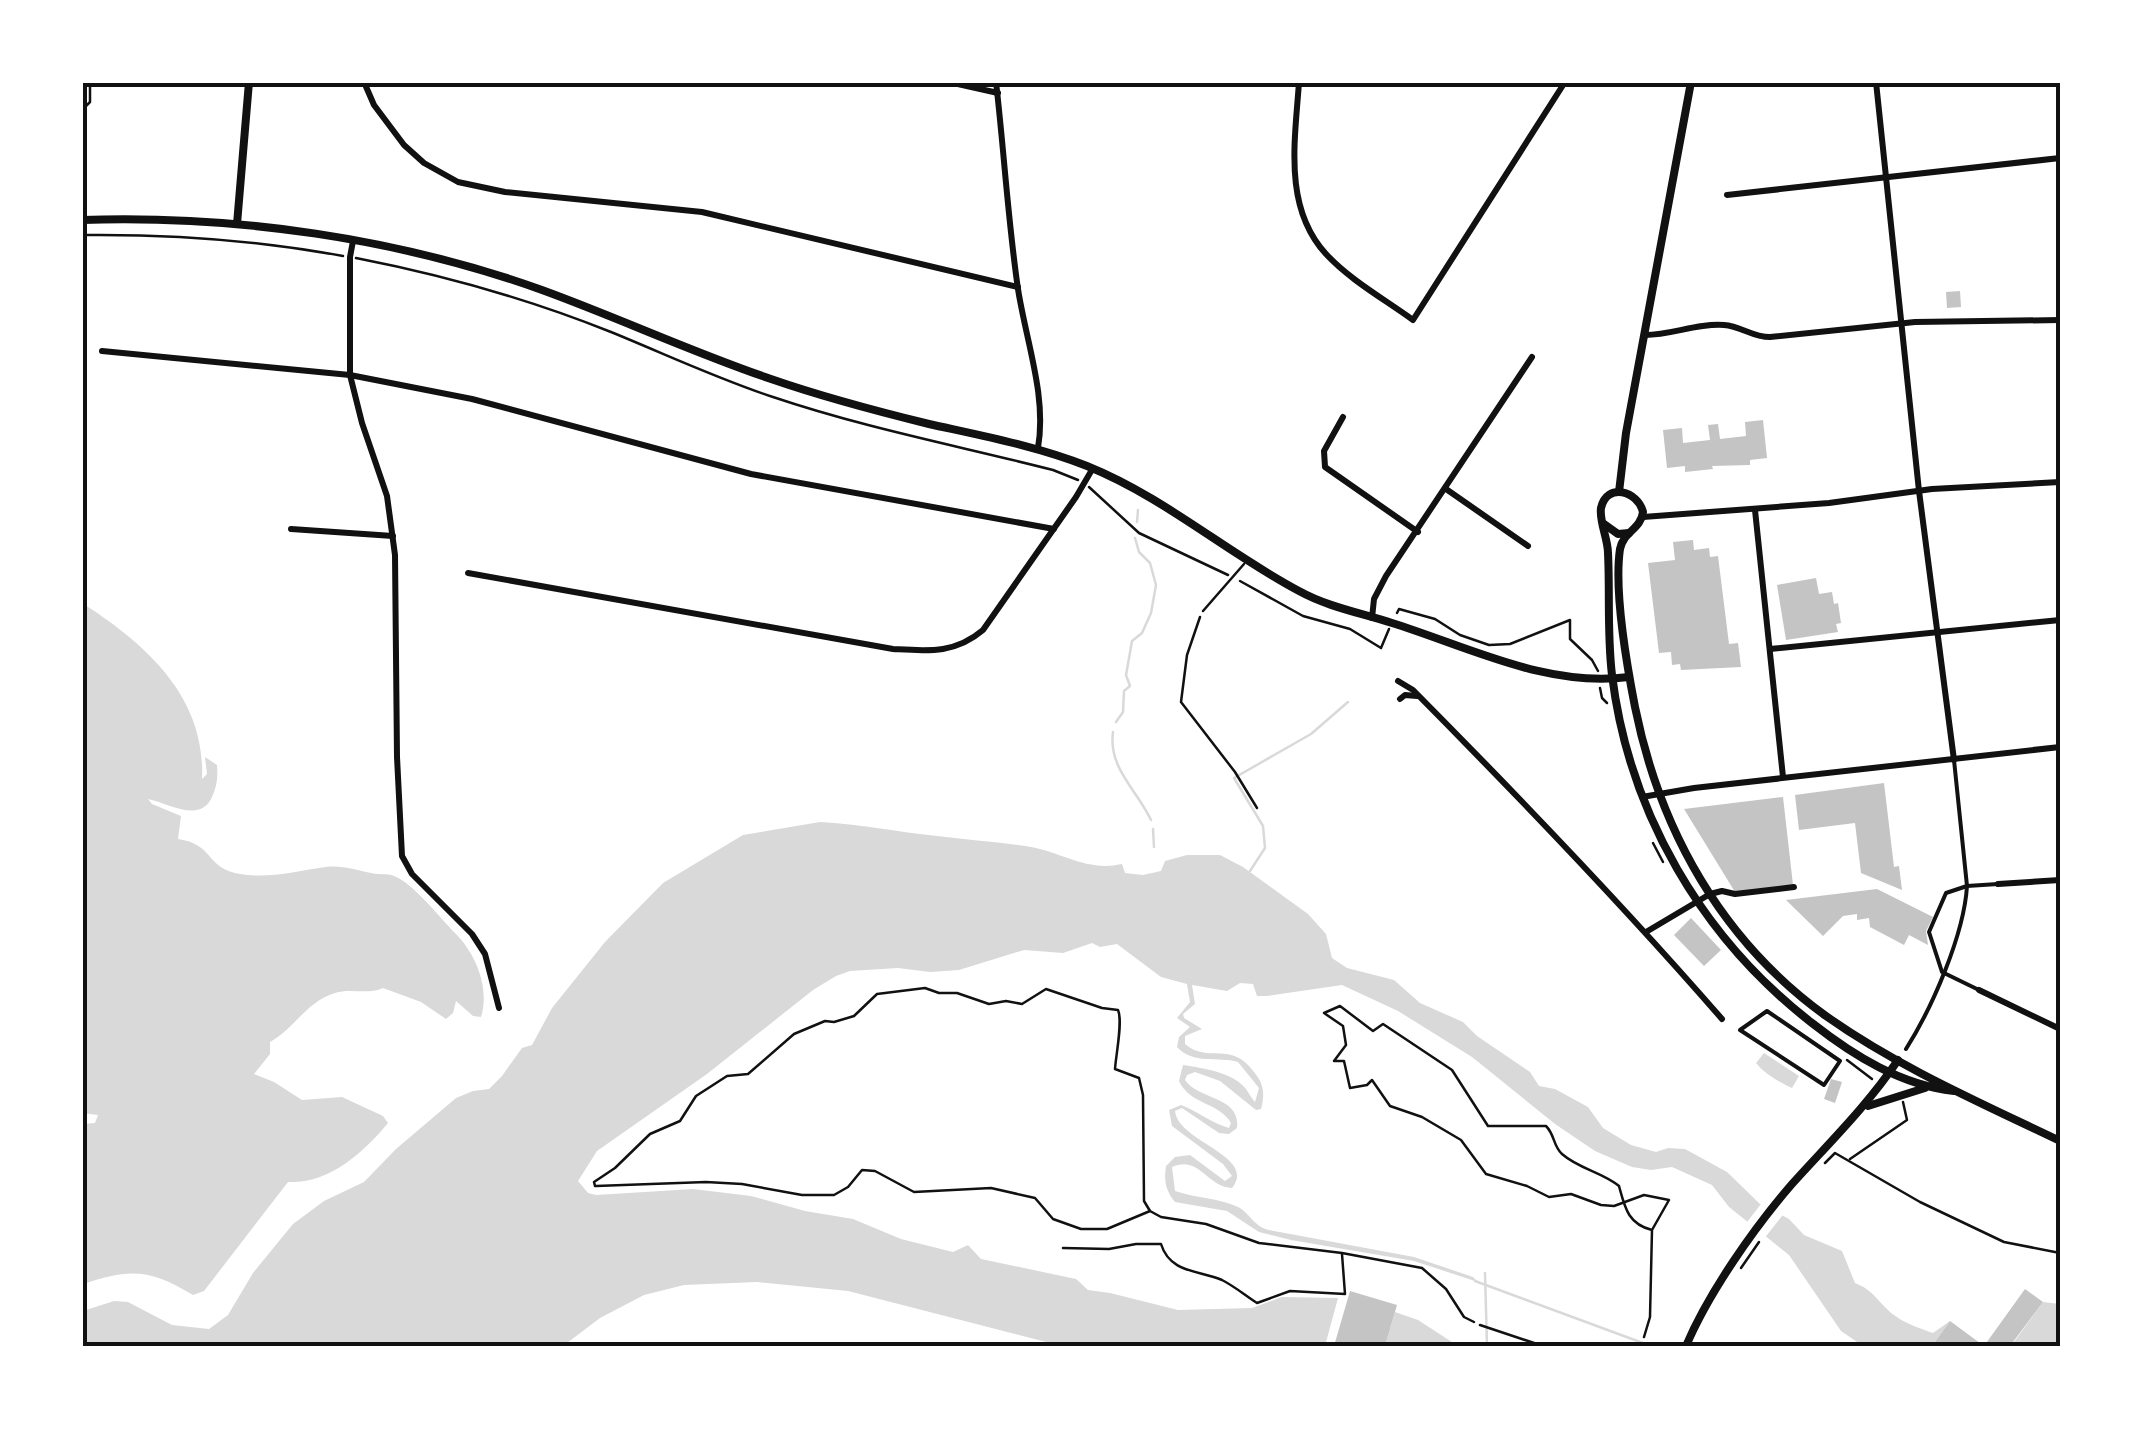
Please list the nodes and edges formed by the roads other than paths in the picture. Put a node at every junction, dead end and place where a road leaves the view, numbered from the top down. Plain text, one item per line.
1 (90, 82) edge
2 (250, 82) edge
3 (364, 82) edge
4 (949, 82) edge
5 (996, 82) edge
6 (1299, 82) edge
7 (1565, 82) edge
8 (1691, 82) edge
9 (1876, 82) edge
10 (998, 94) junction
11 (82, 110) edge
12 (2060, 158) edge
13 (1886, 176) junction
14 (1727, 195) dead end
15 (82, 220) edge
16 (236, 224) junction
17 (353, 241) junction
18 (1018, 287) junction
19 (2060, 320) edge
20 (1902, 324) junction
21 (1645, 335) junction
22 (102, 351) dead end
23 (1532, 357) dead end
24 (350, 375) junction
25 (1344, 417) dead end
26 (1038, 448) junction
27 (1093, 468) junction
28 (2060, 482) edge
29 (1446, 489) junction
30 (1919, 491) junction
31 (1620, 492) junction
32 (1754, 510) junction
33 (1643, 517) junction
34 (1604, 524) junction
35 (291, 529) dead end
36 (1054, 529) junction
37 (1418, 532) junction
38 (1629, 533) junction
39 (393, 536) junction
40 (1528, 546) dead end
41 (1249, 560) junction
42 (468, 573) dead end
43 (1203, 611) road end
44 (1372, 618) junction
45 (2060, 620) edge
46 (1938, 631) junction
47 (1770, 649) junction
48 (1629, 676) junction
49 (1612, 679) junction
50 (1398, 681) dead end
51 (1419, 696) junction
52 (1400, 699) dead end
53 (2060, 747) edge
54 (1954, 760) junction
55 (1784, 777) junction
56 (1657, 792) junction
57 (1642, 798) junction
58 (2060, 880) edge
59 (1998, 884) joint
60 (1967, 886) junction
61 (1794, 887) dead end
62 (1710, 894) junction
63 (1696, 901) junction
64 (1646, 932) junction
65 (1942, 972) junction
66 (1979, 990) joint
67 (499, 1008) dead end
68 (1766, 1011) joint
69 (1722, 1018) dead end
70 (2060, 1030) edge
71 (1906, 1049) dead end
72 (1898, 1060) junction
73 (1889, 1073) junction
74 (1925, 1088) junction
75 (1954, 1091) junction
76 (1864, 1108) junction
77 (2060, 1141) edge
78 (1480, 1325) road end
79 (1687, 1344) edge
80 (1543, 1346) edge

1 - 11 lane
2 - 16 main road
3 - 18 street
4 - 10 street
5 - 10 street
6 - 7 street
8 - 21 main road
9 - 13 street
10 - 18 street
12 - 13 street
13 - 14 street
13 - 20 street
15 - 16 main road
16 - 17 main road
17 - 24 street
17 - 26 main road
18 - 26 street
19 - 20 street
20 - 21 street
20 - 30 street
21 - 31 main road
22 - 24 street
23 - 29 street
24 - 36 street
24 - 39 street
25 - 37 street
26 - 27 main road
27 - 36 street
27 - 41 main road
28 - 30 street
29 - 37 street
29 - 40 street
30 - 32 street
30 - 46 street
31 - 33 main road
31 - 34 main road
32 - 33 street
32 - 47 street
33 - 38 main road
34 - 38 main road
34 - 49 main road
35 - 39 street
36 - 42 street
37 - 44 street
38 - 48 main road
39 - 67 street
41 - 43 lane
41 - 44 main road
44 - 49 main road
45 - 46 street
46 - 47 street
46 - 54 street
47 - 55 street
48 - 49 main road
48 - 56 main road
49 - 57 main road
50 - 51 street
51 - 52 street
51 - 64 street
53 - 54 street
54 - 55 street
54 - 60 street
55 - 56 street
56 - 57 street
56 - 62 main road
57 - 63 main road
58 - 59 street
59 - 60 street
60 - 65 street
60 - 65 street
61 - 62 street
62 - 63 street
62 - 72 main road
63 - 64 street
63 - 73 main road
64 - 69 street
65 - 66 street
65 - 71 street
66 - 70 street
68 - 68 street
72 - 73 main road
72 - 75 main road
73 - 74 main road
73 - 76 main road
74 - 75 main road
74 - 76 main road
75 - 77 main road
76 - 79 main road
78 - 80 lane

